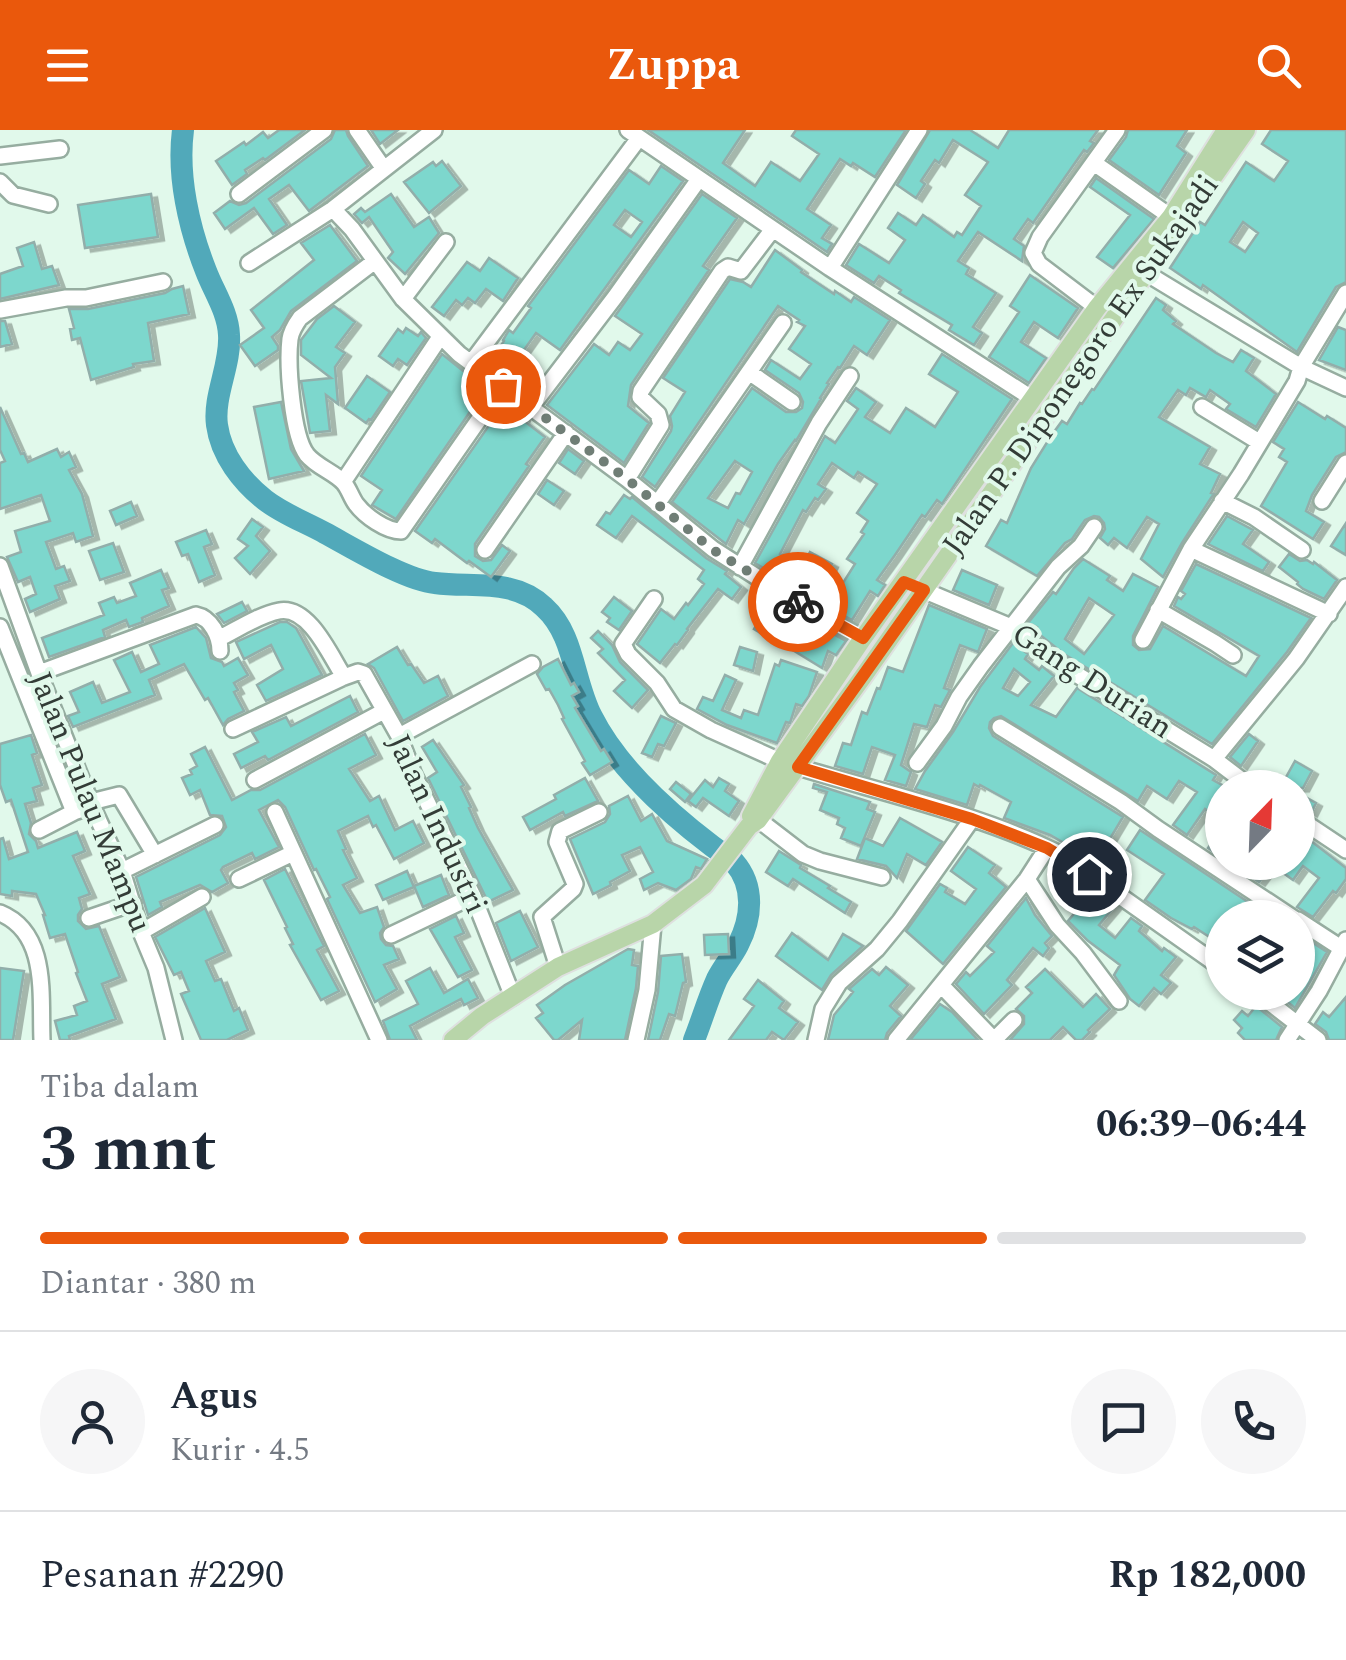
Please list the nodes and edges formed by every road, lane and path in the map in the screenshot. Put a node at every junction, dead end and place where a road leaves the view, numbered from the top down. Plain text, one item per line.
1 (324, 130) edge
2 (357, 130) edge
3 (434, 130) edge
4 (919, 130) edge
5 (1117, 130) edge
6 (1226, 130) edge
7 (1246, 130) edge
8 (634, 134) edge
9 (60, 149) dead end
10 (0, 156) edge
11 (1094, 163) junction
12 (384, 169) junction
13 (698, 179) junction
14 (0, 182) edge
15 (239, 194) dead end
16 (49, 204) dead end
17 (333, 209) junction
18 (1171, 216) junction
19 (773, 229) junction
20 (446, 242) dead end
21 (375, 262) junction
22 (250, 263) dead end
23 (830, 268) junction
24 (1146, 273) junction
25 (163, 282) dead end
26 (1346, 293) edge
27 (403, 299) junction
28 (1097, 308) junction
29 (0, 310) edge
30 (784, 322) dead end
31 (440, 337) junction
32 (471, 363) junction
33 (1301, 367) junction
34 (749, 372) junction
35 (850, 376) dead end
36 (503, 386) junction
37 (1346, 388) edge
38 (1032, 399) junction
39 (792, 402) dead end
40 (1202, 407) dead end
41 (531, 408) junction
42 (566, 433) junction
43 (1259, 442) junction
44 (1346, 463) edge
45 (627, 479) junction
46 (343, 482) junction
47 (1322, 501) dead end
48 (1222, 502) junction
49 (657, 504) junction
50 (1094, 527) dead end
51 (1191, 549) junction
52 (485, 550) dead end
53 (1302, 550) dead end
54 (740, 566) junction
55 (1, 573) edge
56 (904, 582) junction
57 (1346, 587) edge
58 (924, 590) junction
59 (654, 599) dead end
60 (6, 608) edge
61 (1158, 610) junction
62 (1329, 614) junction
63 (0, 627) edge
64 (1011, 627) junction
65 (863, 638) junction
66 (1143, 640) dead end
67 (1233, 656) dead end
68 (532, 664) dead end
69 (39, 673) junction
70 (344, 677) junction
71 (384, 710) junction
72 (60, 725) junction
73 (1000, 726) dead end
74 (233, 729) dead end
75 (41, 733) junction
76 (398, 736) junction
77 (1214, 759) junction
78 (916, 763) dead end
79 (789, 764) junction
80 (1228, 770) edge
81 (255, 780) dead end
82 (92, 804) junction
83 (74, 812) junction
84 (274, 812) dead end
85 (599, 812) dead end
86 (972, 819) junction
87 (215, 825) dead end
88 (749, 825) junction
89 (1315, 829) edge
90 (39, 830) dead end
91 (1047, 848) junction
92 (1346, 850) edge
93 (293, 853) junction
94 (154, 854) junction
95 (122, 871) junction
96 (882, 877) dead end
97 (239, 879) dead end
98 (1027, 879) junction
99 (473, 896) junction
100 (202, 897) dead end
101 (1266, 900) edge
102 (133, 903) junction
103 (0, 913) edge
104 (89, 918) dead end
105 (653, 924) junction
106 (1315, 929) edge
107 (141, 932) junction
108 (391, 935) dead end
109 (1343, 944) edge
110 (1205, 956) edge
111 (558, 968) junction
112 (941, 985) junction
113 (512, 997) junction
114 (1120, 1000) dead end
115 (1280, 1010) edge
116 (1014, 1020) dead end
117 (1298, 1023) junction
118 (42, 1040) edge
119 (174, 1040) edge
120 (379, 1040) edge
121 (453, 1040) edge
122 (636, 1040) edge
123 (816, 1040) edge
124 (896, 1040) edge
125 (994, 1040) edge
126 (1287, 1040) edge
127 (1318, 1040) edge

1 - 15 street
2 - 12 street
3 - 12 street
4 - 23 street
5 - 11 street
6 - 18 main road
7 - 24 main road, Jalan P. Diponegoro Ex Sukajadi
8 - 13 street
8 - 32 street
9 - 10 street
11 - 18 street
11 - 28 street
12 - 17 street
13 - 19 street
13 - 41 street
14 - 16 street
17 - 21 street
17 - 22 street
18 - 28 main road
19 - 23 street
19 - 45 street
20 - 27 street
21 - 27 street
21 - 46 street
23 - 38 street
24 - 33 street
24 - 58 main road, Jalan P. Diponegoro Ex Sukajadi
25 - 29 street
26 - 33 street
27 - 31 street
28 - 38 main road
30 - 34 street
31 - 32 street
31 - 46 street
32 - 36 street
33 - 37 street
33 - 43 street
34 - 39 street
34 - 49 street
35 - 54 street
36 - 41 street
36 - 46 street
38 - 56 main road
40 - 43 street
41 - 42 street
42 - 45 street
42 - 52 street
43 - 48 street
44 - 47 street
45 - 49 street
48 - 51 street
48 - 53 street
49 - 54 street
50 - 64 street
51 - 61 street
51 - 62 street
54 - 65 street
55 - 60 street, Jalan Pulau Mampu
56 - 58 main road
56 - 65 main road
57 - 62 street
58 - 64 street, Gang Durian
58 - 79 main road, Jalan P. Diponegoro Ex Sukajadi
59 - 79 street
60 - 69 street, Jalan Pulau Mampu
61 - 66 street
61 - 67 street
62 - 77 street
63 - 75 street
64 - 77 street, Gang Durian
64 - 78 street
65 - 79 main road
68 - 76 street
69 - 70 street
69 - 72 street, Jalan Pulau Mampu
70 - 71 street, Jalan Industri
70 - 74 street
71 - 76 street, Jalan Industri
71 - 81 street
72 - 75 street
72 - 82 street, Jalan Pulau Mampu
73 - 101 street
75 - 83 street
76 - 99 street, Jalan Industri
77 - 80 street, Gang Durian
79 - 86 street
79 - 88 main road, Jalan P. Diponegoro Ex Sukajadi
82 - 83 street
82 - 94 street
82 - 95 street, Jalan Pulau Mampu
83 - 90 street
84 - 93 street
85 - 111 street
86 - 91 street
86 - 123 street
87 - 94 street
88 - 96 street
88 - 105 main road, Jalan P. Diponegoro Ex Sukajadi
89 - 92 street
91 - 98 street
91 - 110 street
93 - 97 street
93 - 120 street
94 - 95 street
95 - 102 street, Jalan Pulau Mampu
98 - 112 street
98 - 114 street
99 - 108 street
99 - 113 street, Jalan Industri
100 - 107 street
102 - 104 street
102 - 107 street, Jalan Pulau Mampu
103 - 118 street
105 - 111 main road, Jalan P. Diponegoro Ex Sukajadi
105 - 122 street
106 - 109 street
107 - 119 street, Jalan Pulau Mampu
109 - 117 street
111 - 113 main road, Jalan P. Diponegoro Ex Sukajadi
112 - 124 street
112 - 125 street
113 - 121 main road, Jalan P. Diponegoro Ex Sukajadi
115 - 117 street
116 - 125 street
117 - 126 street
117 - 127 street

